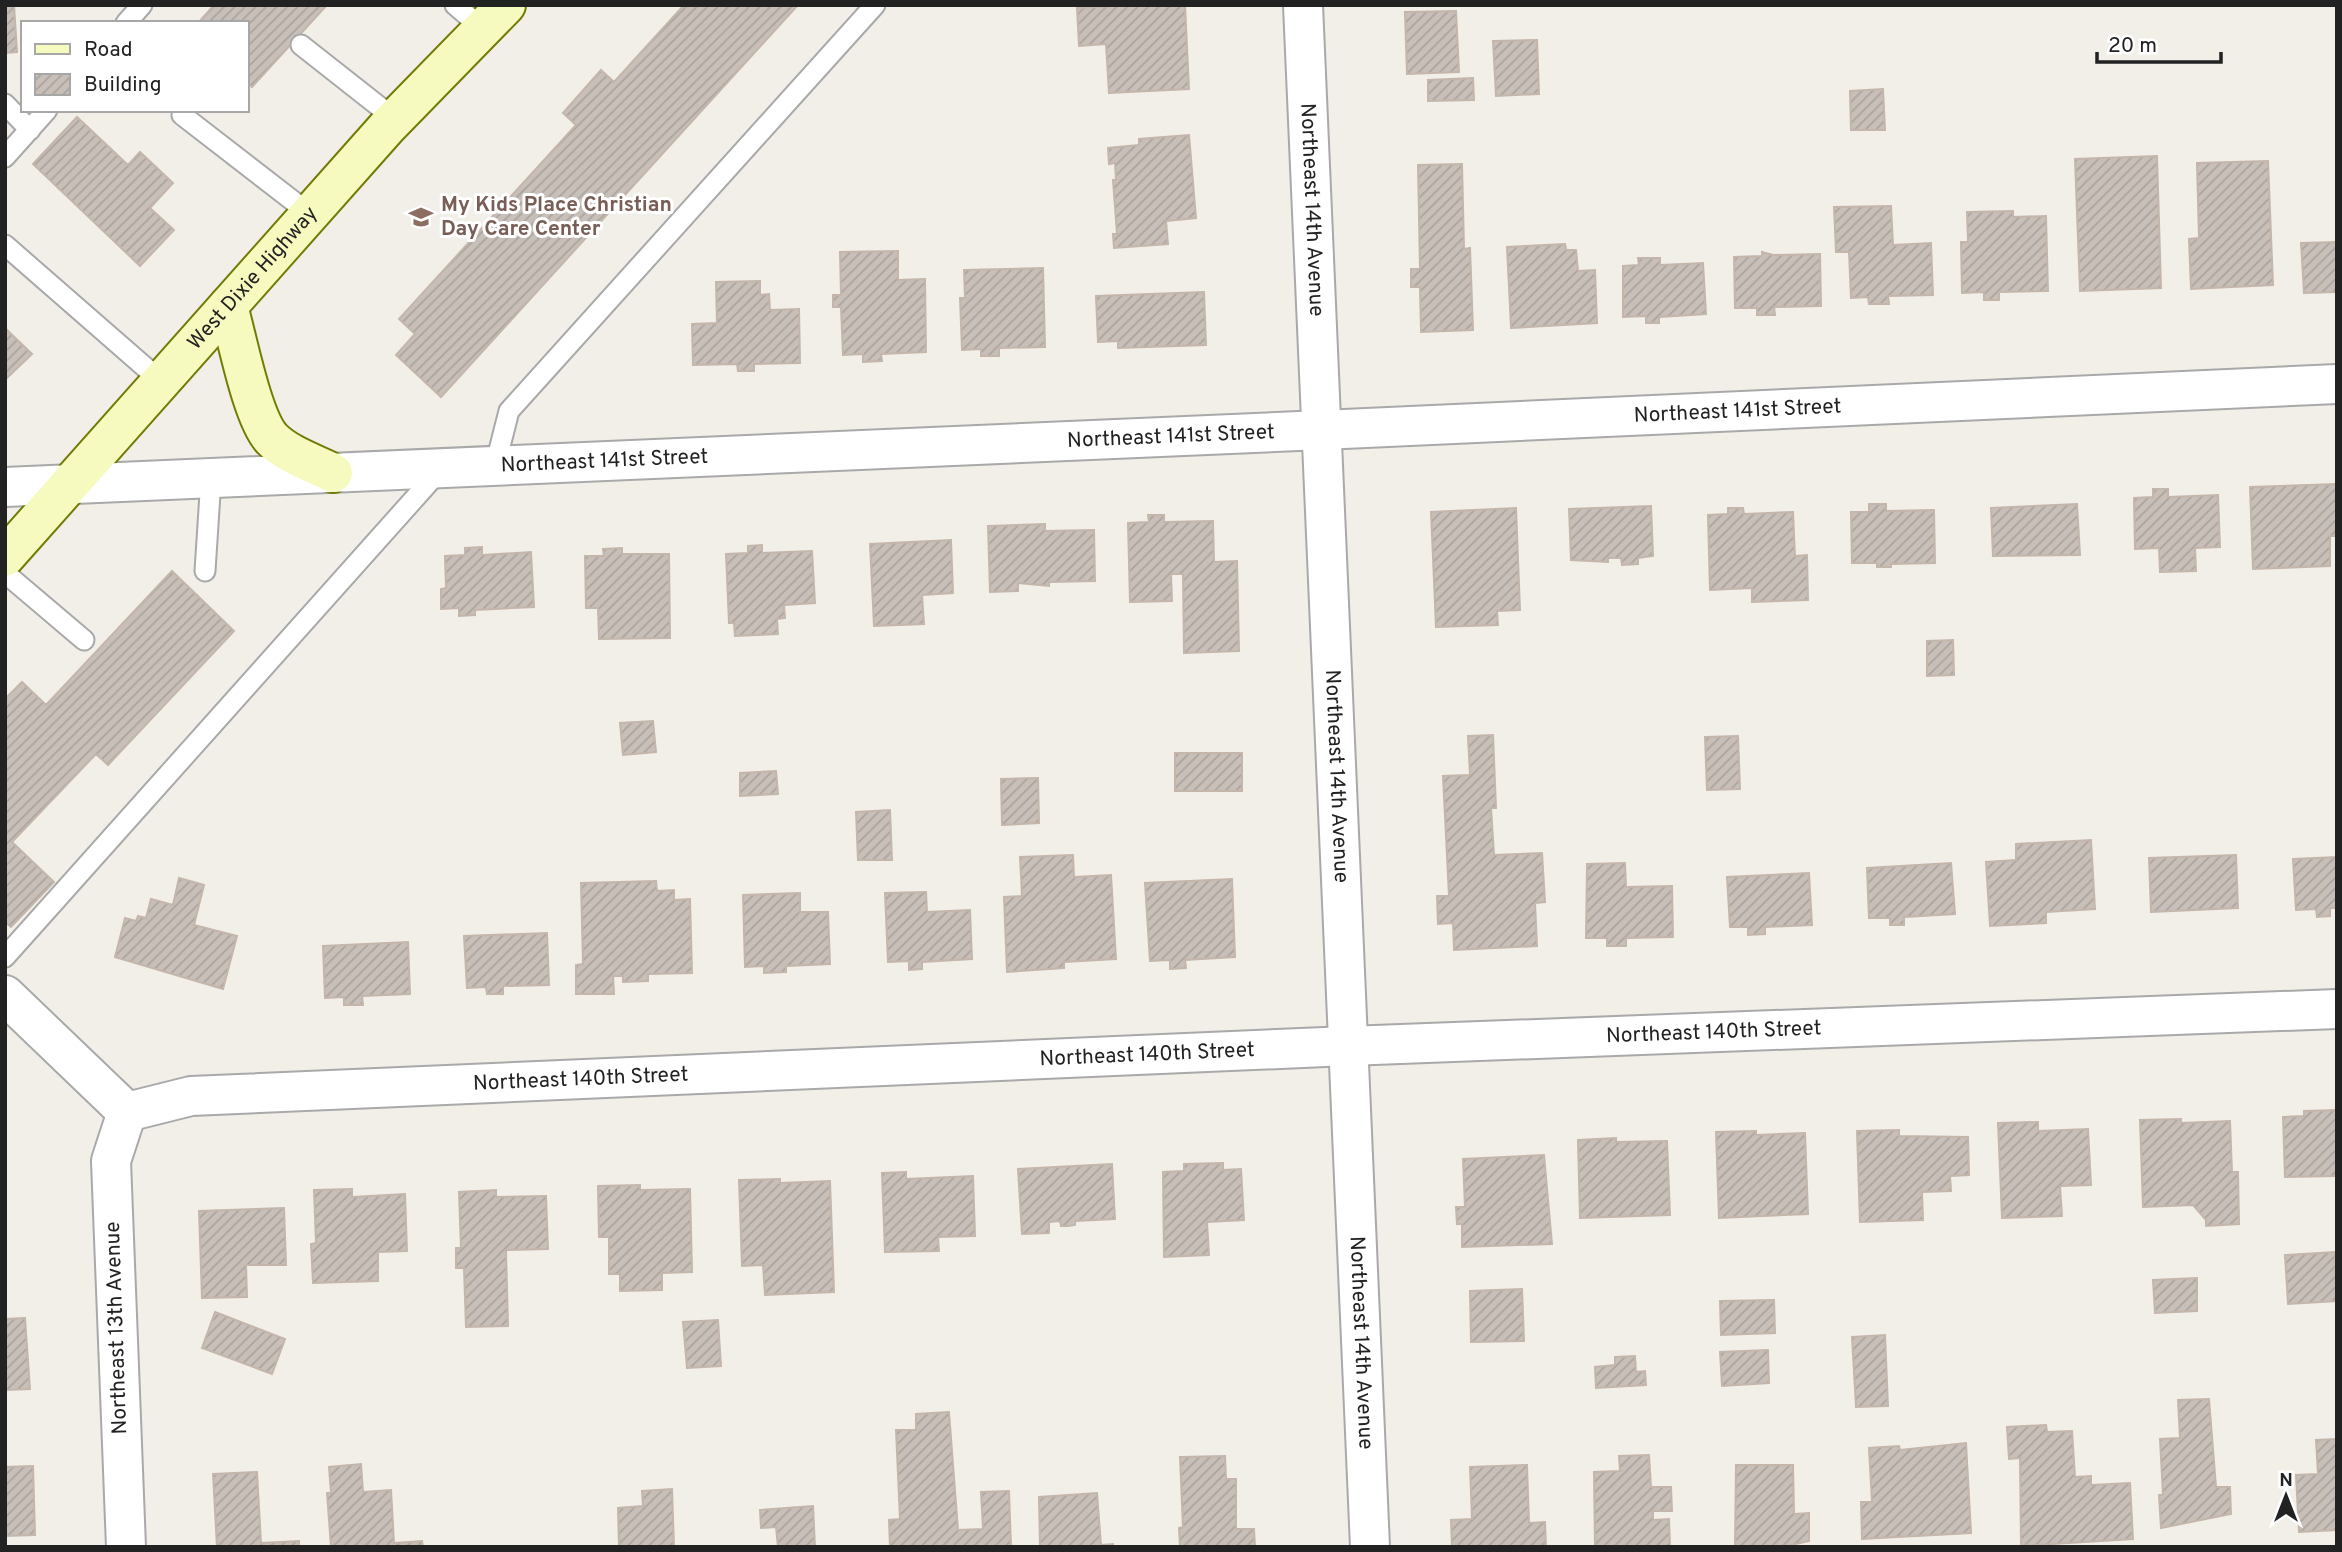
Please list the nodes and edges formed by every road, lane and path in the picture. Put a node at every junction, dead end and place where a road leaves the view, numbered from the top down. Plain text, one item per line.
1 (142, 5) edge
2 (875, 5) edge
3 (1303, 5) edge
4 (481, 13) edge
5 (128, 21) edge
6 (301, 45) dead end
7 (5, 104) edge
8 (45, 112) edge
9 (182, 115) dead end
10 (395, 120) junction
11 (30, 130) junction
12 (5, 157) edge
13 (310, 214) junction
14 (5, 245) edge
15 (228, 306) junction
16 (162, 382) junction
17 (2337, 384) edge
18 (1322, 430) junction
19 (495, 466) junction
20 (441, 469) junction
21 (333, 473) junction
22 (211, 478) junction
23 (71, 484) junction
24 (5, 487) edge
25 (5, 556) edge
26 (205, 571) dead end
27 (5, 573) edge
28 (84, 640) dead end
29 (5, 957) edge
30 (5, 995) edge
31 (2337, 1009) edge
32 (1348, 1046) junction
33 (127, 1112) junction
34 (126, 1547) edge
35 (1370, 1547) edge

1 - 5 lane
2 - 19 lane
3 - 18 street, Northeast 14th Avenue
4 - 10 main road, West Dixie Highway
6 - 10 lane
7 - 11 lane
8 - 11 lane
9 - 13 lane
10 - 13 main road, West Dixie Highway
11 - 12 lane
13 - 15 main road, West Dixie Highway
14 - 16 lane
15 - 16 main road, West Dixie Highway
15 - 21 main road
16 - 23 main road, West Dixie Highway
17 - 18 street, Northeast 141st Street
18 - 19 street, Northeast 141st Street
18 - 32 street, Northeast 14th Avenue
19 - 20 street, Northeast 141st Street
20 - 21 street, Northeast 141st Street
20 - 29 lane
21 - 22 street, Northeast 141st Street
22 - 23 street, Northeast 141st Street
22 - 26 lane
23 - 24 street, Northeast 141st Street
23 - 25 main road, West Dixie Highway
27 - 28 lane
30 - 33 street
31 - 32 street, Northeast 140th Street
32 - 33 street, Northeast 140th Street
32 - 35 street, Northeast 14th Avenue
33 - 34 street, Northeast 13th Avenue

